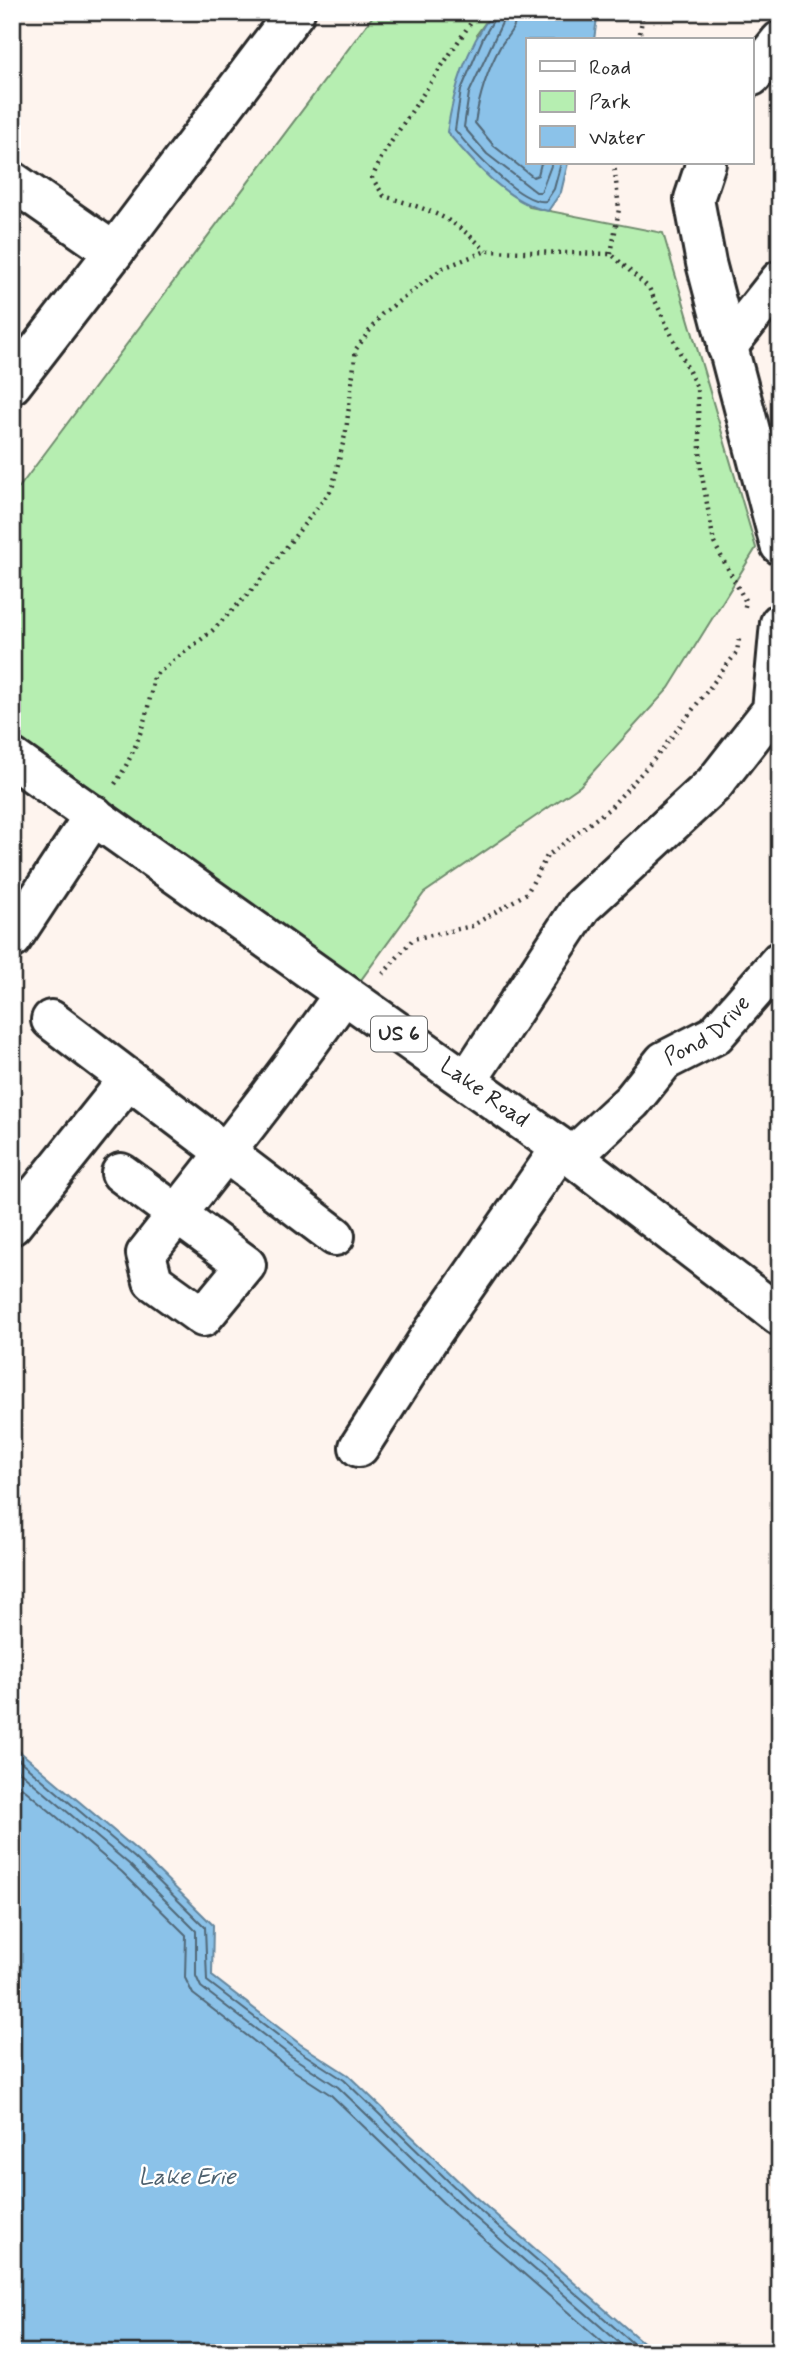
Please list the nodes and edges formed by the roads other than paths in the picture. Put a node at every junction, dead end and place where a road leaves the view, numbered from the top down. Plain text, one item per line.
1 (295, 12) edge
2 (780, 41) edge
3 (754, 74) edge
4 (706, 164) edge
5 (12, 181) edge
6 (114, 252) junction
7 (780, 280) edge
8 (727, 347) junction
9 (12, 384) edge
10 (780, 545) edge
11 (780, 623) edge
12 (12, 758) edge
13 (94, 815) junction
14 (12, 939) edge
15 (780, 961) edge
16 (343, 995) junction
17 (51, 1020) dead end
18 (128, 1080) junction
19 (467, 1081) junction
20 (225, 1151) junction
21 (567, 1152) junction
22 (121, 1173) dead end
23 (12, 1225) edge
24 (335, 1236) dead end
25 (780, 1316) edge
26 (359, 1447) dead end

1 - 6 main road
2 - 3 main road
4 - 8 main road
5 - 6 main road
6 - 9 main road
7 - 8 main road
8 - 10 main road
11 - 19 main road
12 - 13 main road, Lake Road / US 6
13 - 14 main road
13 - 16 main road, Lake Road / US 6
15 - 21 main road, Pond Drive
16 - 19 main road, Lake Road / US 6
16 - 20 main road
17 - 18 main road
18 - 20 main road
18 - 23 main road
19 - 21 main road, Lake Road / US 6
20 - 22 main road
20 - 24 main road
21 - 25 main road, Lake Road / US 6
21 - 26 main road, Pond Drive

